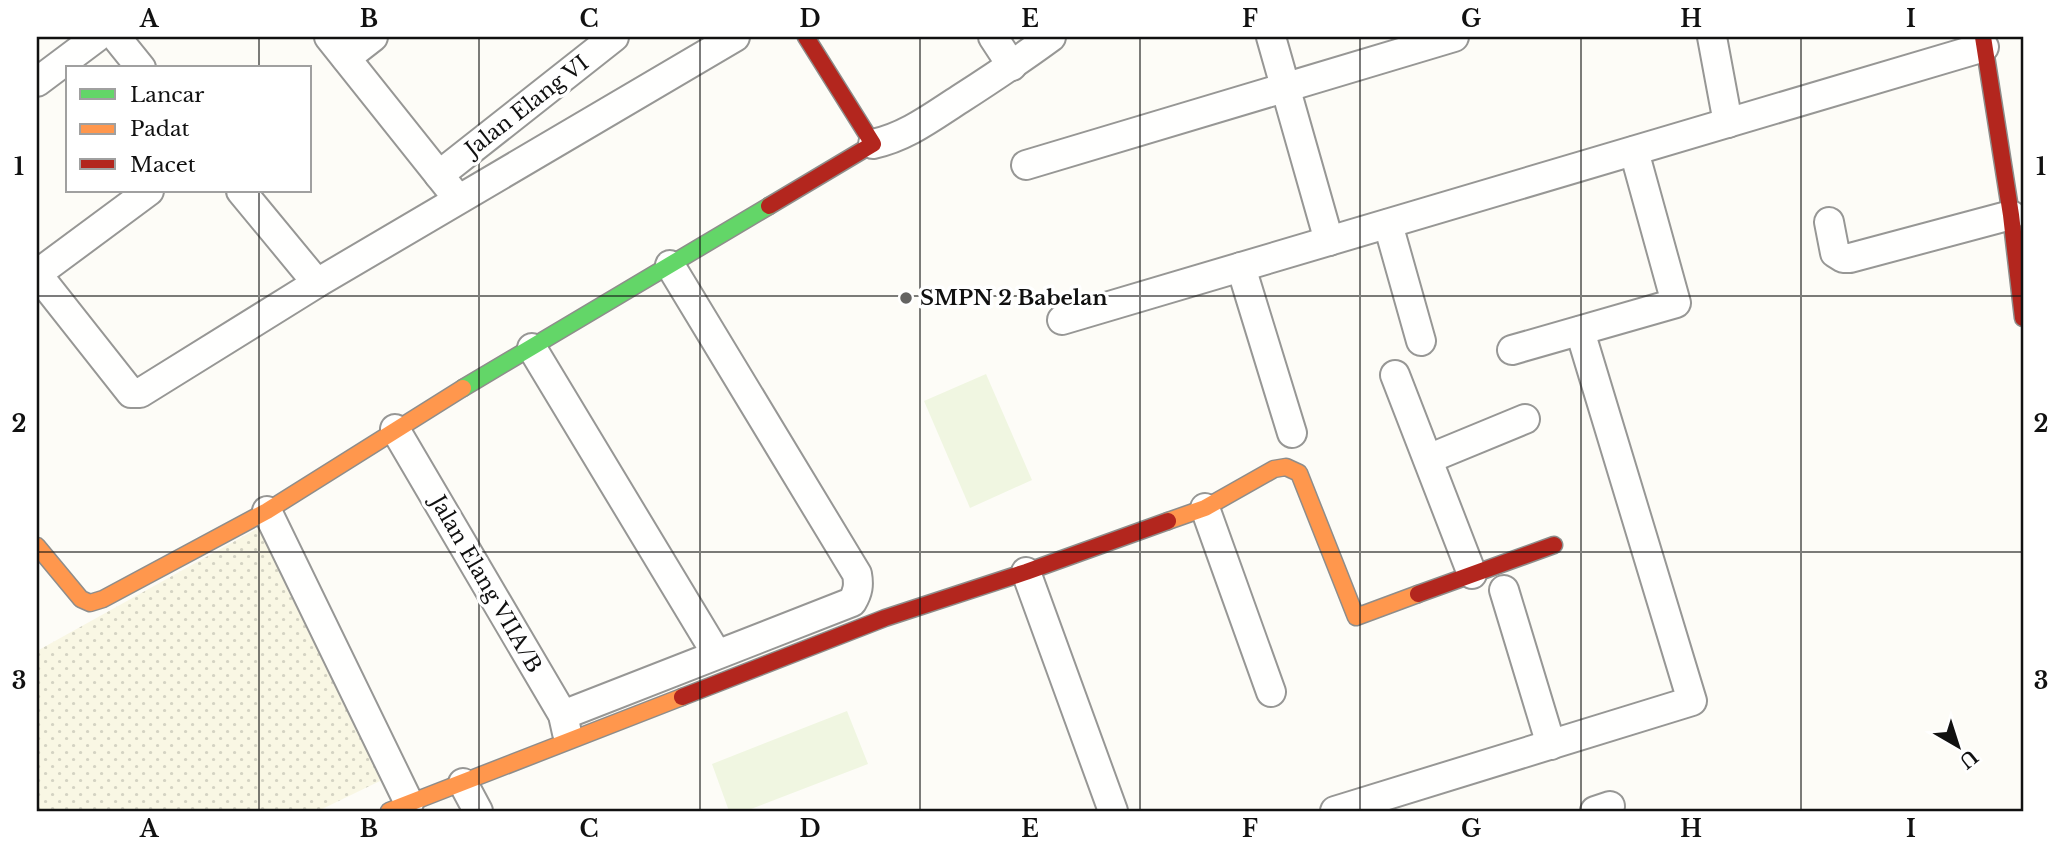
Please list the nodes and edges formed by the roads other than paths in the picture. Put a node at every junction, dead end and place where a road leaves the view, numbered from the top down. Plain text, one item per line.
1 (97, 37) edge
2 (116, 37) edge
3 (373, 37) edge
4 (614, 37) edge
5 (735, 37) edge
6 (806, 37) edge
7 (993, 37) edge
8 (1051, 37) edge
9 (1270, 37) edge
10 (1454, 37) edge
11 (1712, 37) edge
12 (1983, 42) edge
13 (338, 47) edge
14 (140, 66) edge
15 (1012, 66) junction
16 (37, 82) edge
17 (1285, 87) junction
18 (1728, 123) junction
19 (873, 144) junction
20 (1634, 151) junction
21 (1026, 165) dead end
22 (439, 175) junction
23 (148, 192) edge
24 (242, 192) edge
25 (459, 200) junction
26 (2011, 215) junction
27 (1829, 222) dead end
28 (1388, 224) junction
29 (1329, 241) junction
30 (670, 265) junction
31 (1241, 267) junction
32 (37, 274) edge
33 (317, 283) junction
34 (2023, 318) edge
35 (1062, 320) dead end
36 (1580, 331) junction
37 (1421, 341) dead end
38 (532, 348) junction
39 (1511, 350) dead end
40 (1395, 375) dead end
41 (1525, 419) dead end
42 (395, 429) junction
43 (1292, 433) dead end
44 (1428, 459) junction
45 (1205, 508) junction
46 (267, 511) junction
47 (1554, 545) dead end
48 (37, 546) edge
49 (1026, 572) junction
50 (1472, 575) junction
51 (1504, 590) dead end
52 (716, 653) junction
53 (1272, 692) dead end
54 (563, 715) junction
55 (570, 743) junction
56 (1551, 745) junction
57 (463, 783) junction
58 (399, 807) edge
59 (478, 811) edge
60 (1113, 811) edge
61 (1335, 811) edge

1 - 16 street
2 - 14 street
3 - 13 street
4 - 22 street, Jalan Elang VI
5 - 25 street
6 - 19 street
7 - 15 street
8 - 15 street
9 - 17 street
10 - 17 street
11 - 18 street
12 - 18 street
12 - 26 street
13 - 22 street
15 - 19 street
17 - 21 street
17 - 29 street
18 - 20 street
19 - 30 street
20 - 28 street
20 - 36 street
22 - 25 street
23 - 32 street
24 - 33 street
25 - 33 street
26 - 27 street
26 - 34 street
28 - 29 street
28 - 37 street
29 - 31 street
30 - 38 street
30 - 52 street
31 - 35 street
31 - 43 street
32 - 33 street
36 - 39 street
36 - 56 street
38 - 42 street
38 - 52 street
40 - 44 street
41 - 44 street
42 - 46 street
42 - 54 street, Jalan Elang VIIA/B
44 - 50 street
45 - 49 street
45 - 50 street
45 - 53 street
46 - 48 street
46 - 58 street
47 - 50 street
49 - 55 street
49 - 60 street
51 - 56 street
52 - 54 street
54 - 55 street, Jalan Elang VIIA/B
55 - 57 street
56 - 61 street
57 - 58 street
57 - 59 street

